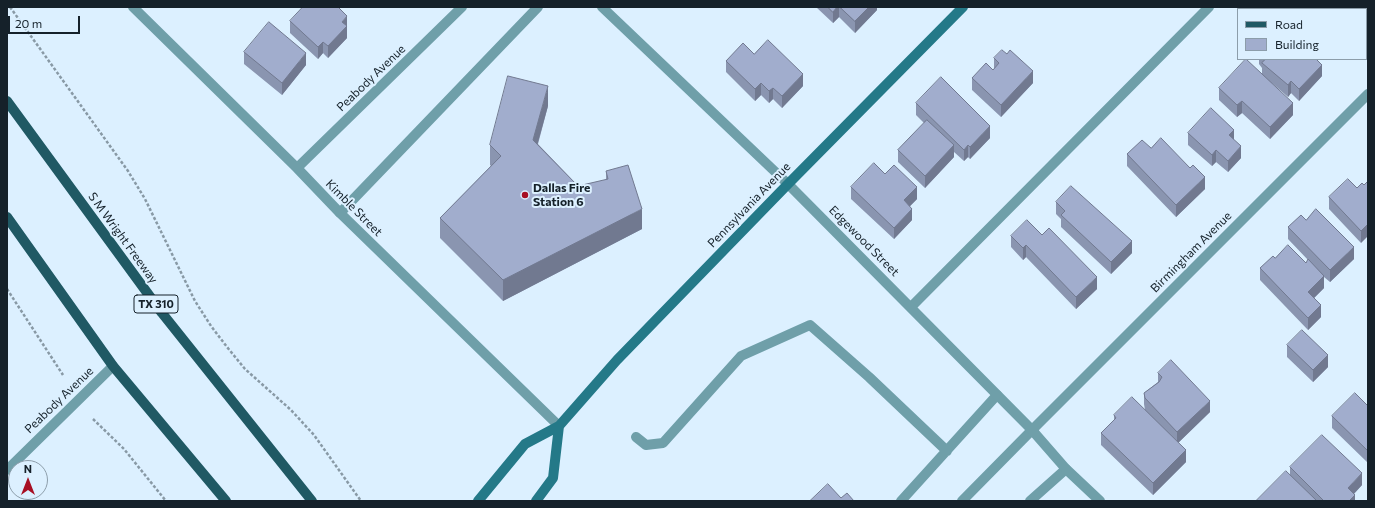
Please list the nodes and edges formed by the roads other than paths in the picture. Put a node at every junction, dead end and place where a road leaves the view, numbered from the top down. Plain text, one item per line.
1 (133, 7) edge
2 (462, 7) edge
3 (538, 7) edge
4 (602, 7) edge
5 (963, 7) edge
6 (1209, 7) edge
7 (1368, 94) edge
8 (7, 101) edge
9 (297, 168) junction
10 (788, 184) junction
11 (340, 213) junction
12 (7, 217) edge
13 (911, 307) junction
14 (113, 366) junction
15 (997, 395) junction
16 (559, 426) junction
17 (1032, 430) junction
18 (636, 437) dead end
19 (947, 451) junction
20 (1066, 469) junction
21 (7, 470) edge
22 (226, 501) edge
23 (312, 501) edge
24 (478, 501) edge
25 (536, 501) edge
26 (901, 501) edge
27 (962, 501) edge
28 (1030, 501) edge
29 (1100, 501) edge

1 - 9 street, Kimble Street
2 - 9 street, Peabody Avenue
3 - 11 street
4 - 10 street, Edgewood Street
5 - 10 street, Pennsylvania Avenue
6 - 13 street
7 - 17 street, Birmingham Avenue
8 - 23 main road, S M Wright Freeway / TX 310
9 - 11 street, Kimble Street
10 - 13 street, Edgewood Street
10 - 16 street, Pennsylvania Avenue
11 - 16 street, Kimble Street
12 - 14 main road
13 - 15 street, Edgewood Street
14 - 21 street, Peabody Avenue
14 - 22 main road
15 - 17 street, Edgewood Street
15 - 19 street
16 - 24 street, Pennsylvania Avenue
16 - 25 street
17 - 20 street, Edgewood Street
17 - 27 street, Birmingham Avenue
18 - 19 street
19 - 26 street
20 - 28 street
20 - 29 street, Edgewood Street

